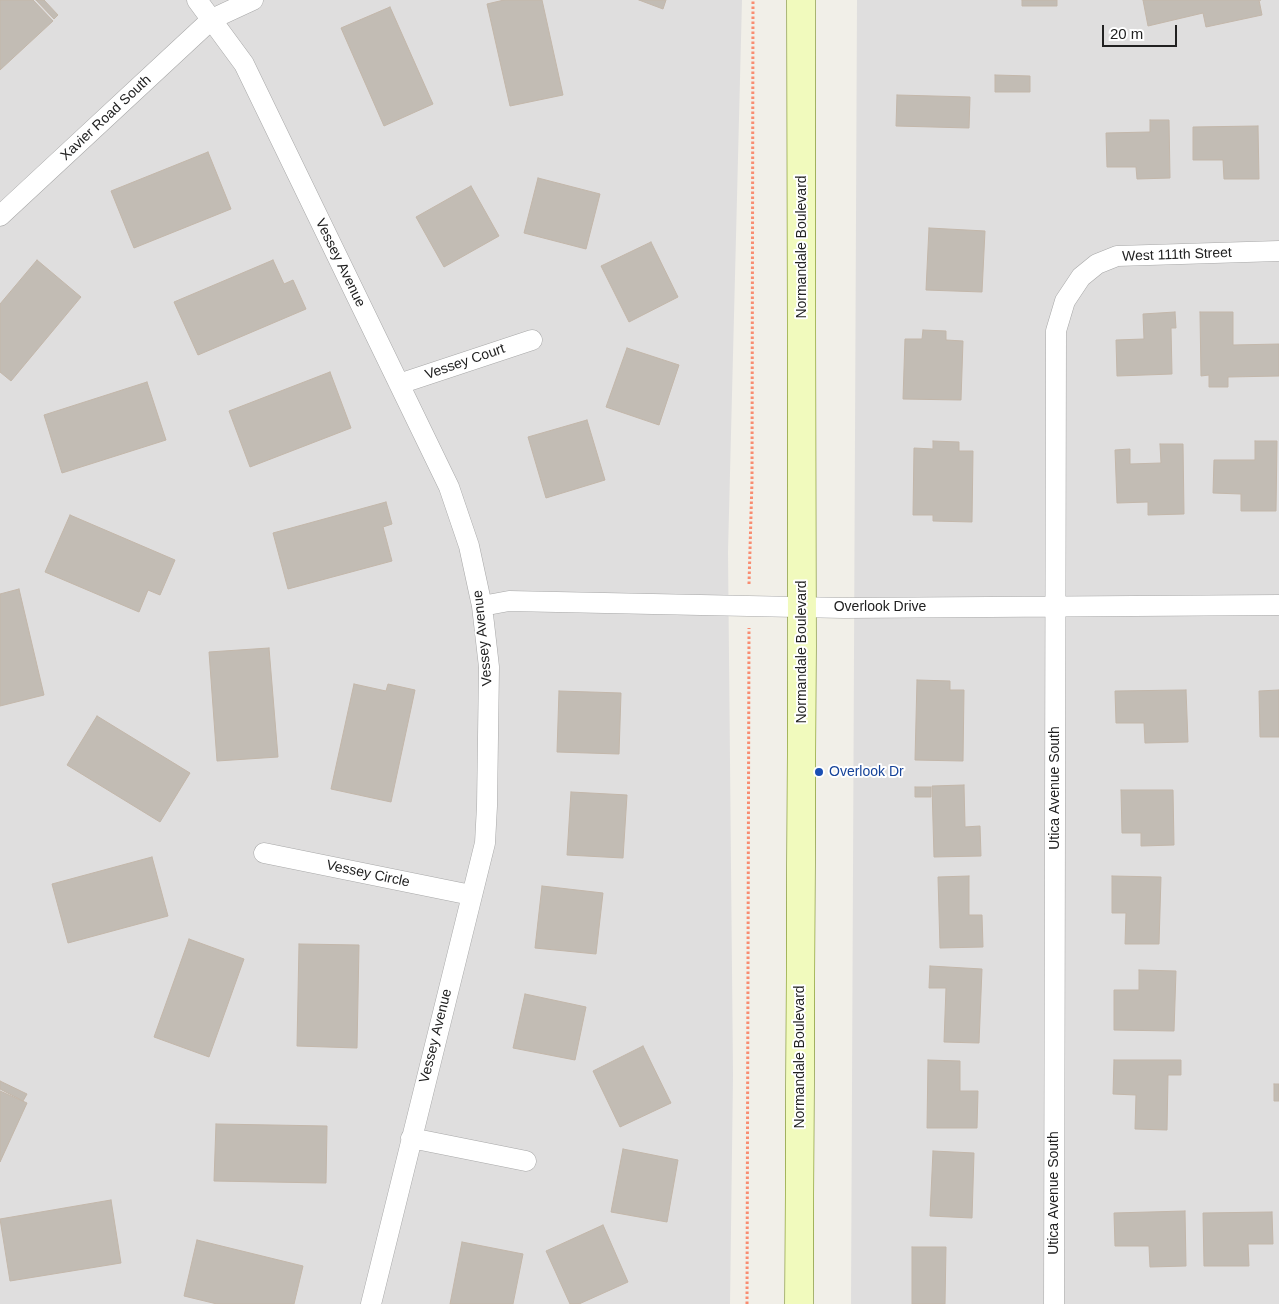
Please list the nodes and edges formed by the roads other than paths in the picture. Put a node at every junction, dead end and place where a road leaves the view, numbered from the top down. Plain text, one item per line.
1 (197, 0) edge
2 (253, 0) edge
3 (802, 0) edge
4 (212, 20) junction
5 (0, 216) edge
6 (1279, 251) edge
7 (1081, 277) joint
8 (532, 340) dead end
9 (399, 384) junction
10 (1279, 605) edge
11 (482, 606) junction
12 (802, 606) junction
13 (1056, 607) junction
14 (264, 852) dead end
15 (471, 895) junction
16 (410, 1138) junction
17 (526, 1161) dead end
18 (371, 1304) edge
19 (799, 1304) edge
20 (1054, 1304) edge

1 - 4 street, Vessey Avenue
2 - 4 street
3 - 12 street, Normandale Boulevard
4 - 5 street, Xavier Road South
4 - 9 street, Vessey Avenue
6 - 7 street, West 111th Street
7 - 13 street, Utica Avenue South
8 - 9 street, Vessey Court
9 - 11 street, Vessey Avenue
10 - 13 street, Overlook Drive
11 - 12 street, Overlook Drive
11 - 15 street, Vessey Avenue
12 - 13 street, Overlook Drive
12 - 19 street, Normandale Boulevard
13 - 20 street, Utica Avenue South
14 - 15 street, Vessey Circle
15 - 16 street, Vessey Avenue
16 - 17 street
16 - 18 street, Vessey Avenue

